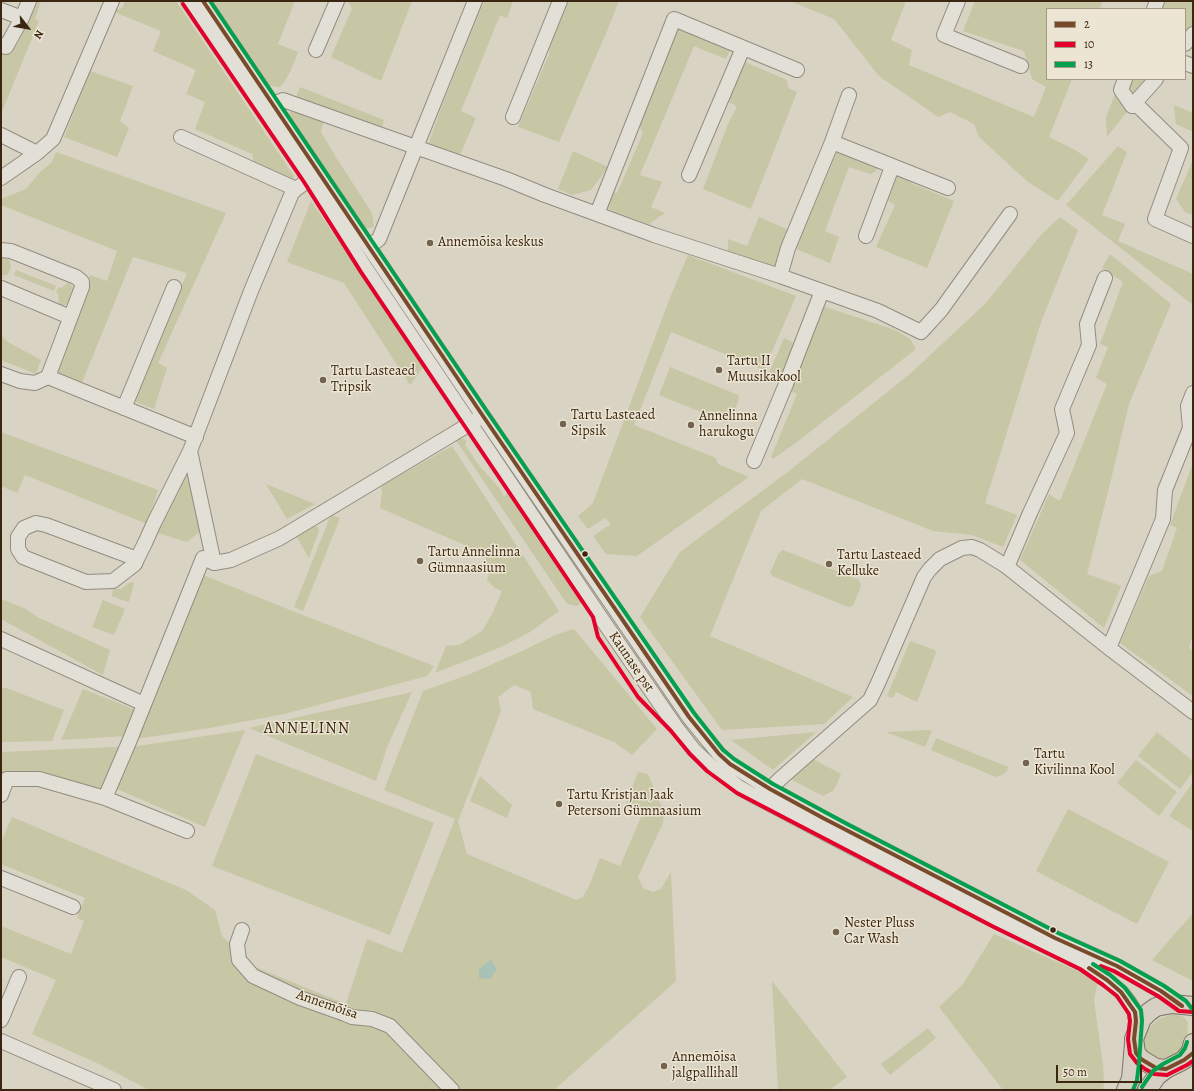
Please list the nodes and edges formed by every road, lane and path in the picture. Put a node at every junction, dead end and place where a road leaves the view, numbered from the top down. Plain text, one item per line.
1 (29, 1) edge
2 (112, 1) edge
3 (188, 1) edge
4 (203, 1) edge
5 (337, 1) edge
6 (475, 1) edge
7 (560, 1) edge
8 (958, 1) edge
9 (1, 10) edge
10 (22, 18) junction
11 (1193, 34) edge
12 (1186, 43) edge
13 (1, 45) edge
14 (743, 48) junction
15 (316, 50) dead end
16 (1021, 66) dead end
17 (797, 70) dead end
18 (1126, 80) edge
19 (1155, 80) edge
20 (849, 96) dead end
21 (272, 104) junction
22 (1132, 106) junction
23 (513, 117) dead end
24 (1, 135) edge
25 (180, 137) dead end
26 (832, 142) junction
27 (416, 148) junction
28 (37, 153) junction
29 (892, 167) junction
30 (689, 174) dead end
31 (314, 176) junction
32 (1, 178) edge
33 (948, 188) dead end
34 (296, 189) junction
35 (597, 214) junction
36 (1010, 214) dead end
37 (866, 236) dead end
38 (1193, 236) edge
39 (369, 247) junction
40 (1, 250) edge
41 (780, 276) junction
42 (1105, 278) dead end
43 (174, 287) dead end
44 (1, 288) edge
45 (822, 291) junction
46 (70, 317) junction
47 (1, 374) edge
48 (48, 377) junction
49 (1193, 393) edge
50 (124, 408) junction
51 (483, 416) junction
52 (471, 423) junction
53 (196, 437) junction
54 (190, 451) junction
55 (754, 461) dead end
56 (137, 559) junction
57 (214, 562) junction
58 (1007, 567) junction
59 (1, 639) edge
60 (1109, 648) junction
61 (144, 704) junction
62 (1193, 712) edge
63 (4, 779) edge
64 (767, 795) junction
65 (1, 796) edge
66 (105, 798) junction
67 (187, 831) dead end
68 (1, 878) edge
69 (73, 907) dead end
70 (242, 930) dead end
71 (19, 977) dead end
72 (1189, 1010) edge
73 (1, 1020) edge
74 (1134, 1039) junction
75 (1, 1041) edge
76 (1193, 1043) edge
77 (1188, 1056) edge
78 (1166, 1068) junction
79 (114, 1090) edge
80 (452, 1090) edge
81 (1126, 1090) edge
82 (1147, 1090) edge

1 - 10 street
2 - 28 street
3 - 31 street, Kaunase pst
4 - 21 street, Kaunase pst
5 - 15 street
6 - 27 street
7 - 23 street
8 - 16 street
9 - 10 street
10 - 13 street
11 - 12 street
14 - 17 street
14 - 30 street
14 - 35 street
18 - 22 street
19 - 22 street
20 - 26 street
21 - 27 street
21 - 31 street, Kaunase pst
22 - 38 street
24 - 28 street
25 - 34 street
26 - 29 street
26 - 41 street
27 - 35 street
27 - 39 street
28 - 32 street
29 - 33 street
29 - 37 street
31 - 34 street
31 - 39 street, Kaunase pst
31 - 52 street, Kaunase pst
34 - 53 street
35 - 41 street
36 - 45 street
39 - 51 street, Kaunase pst
40 - 46 street
41 - 45 street
42 - 58 street
43 - 50 street
44 - 46 street
45 - 55 street
46 - 48 street
47 - 48 street
48 - 50 street
49 - 60 street
50 - 53 street
51 - 52 street
51 - 64 street, Kaunase pst
52 - 57 street
52 - 64 street, Kaunase pst
53 - 54 street
54 - 56 street
54 - 57 street
56 - 56 street
57 - 61 street
58 - 60 street
58 - 64 street
59 - 61 street
60 - 62 street
61 - 66 street
63 - 65 street
63 - 66 street
64 - 72 street, Kaunase pst
64 - 74 street, Kaunase pst
66 - 67 street
68 - 69 street
70 - 80 street, Annemõisa
71 - 73 street
72 - 74 main road
74 - 78 main road
74 - 81 main road
75 - 79 street
76 - 77 main road
77 - 78 main road
78 - 82 main road

